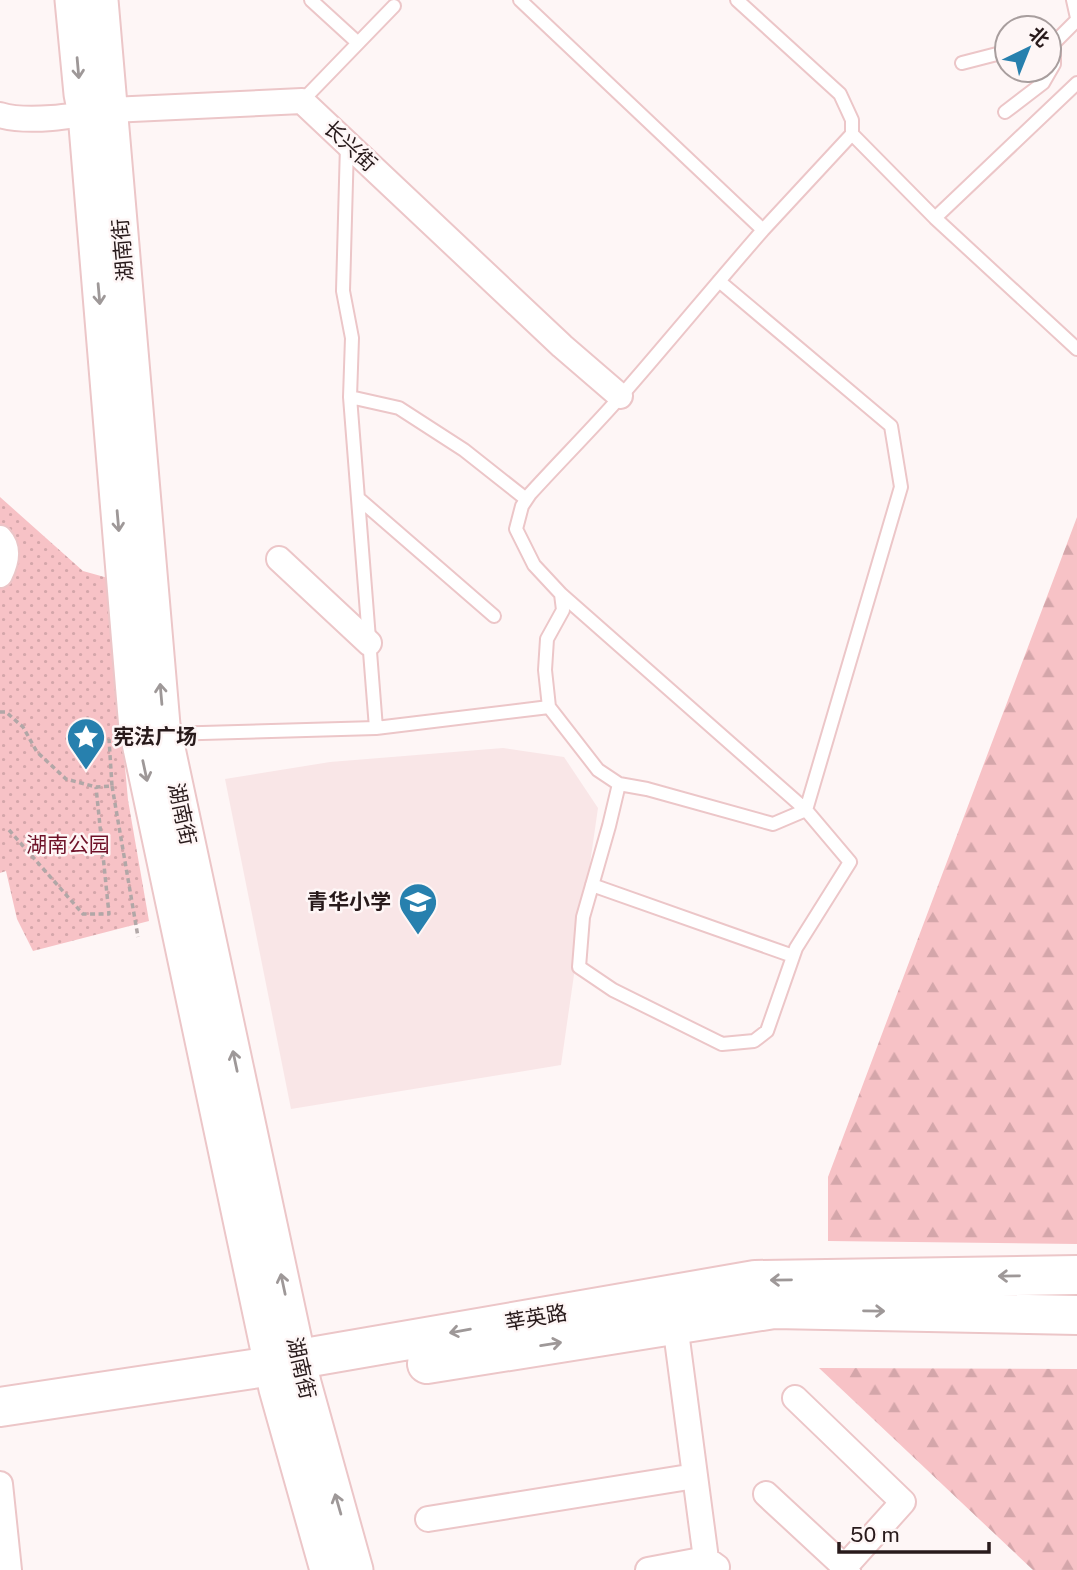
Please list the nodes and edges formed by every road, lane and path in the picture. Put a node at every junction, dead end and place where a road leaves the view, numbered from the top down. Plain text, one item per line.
1 (72, 0) edge
2 (101, 0) edge
3 (311, 0) edge
4 (520, 0) edge
5 (737, 0) edge
6 (1073, 0) edge
7 (394, 6) dead end
8 (1077, 19) edge
9 (1063, 34) edge
10 (358, 43) junction
11 (993, 55) edge
12 (962, 63) dead end
13 (1077, 83) edge
14 (1042, 84) edge
15 (302, 101) junction
16 (98, 112) junction
17 (1005, 112) dead end
18 (0, 115) edge
19 (852, 134) junction
20 (347, 144) junction
21 (935, 218) junction
22 (763, 230) junction
23 (719, 281) junction
24 (1077, 349) edge
25 (621, 396) junction
26 (350, 397) junction
27 (358, 498) junction
28 (526, 499) junction
29 (0, 538) edge
30 (279, 559) dead end
31 (0, 575) edge
32 (561, 594) junction
33 (494, 616) dead end
34 (369, 643) junction
35 (550, 707) junction
36 (0, 712) edge
37 (376, 728) junction
38 (109, 734) dead end
39 (166, 734) junction
40 (619, 784) junction
41 (112, 786) junction
42 (96, 787) junction
43 (806, 810) junction
44 (9, 830) dead end
45 (592, 885) junction
46 (138, 937) dead end
47 (793, 956) junction
48 (1077, 1275) edge
49 (1077, 1315) edge
50 (675, 1324) junction
51 (288, 1374) junction
52 (795, 1398) dead end
53 (0, 1407) edge
54 (0, 1431) edge
55 (695, 1476) junction
56 (0, 1484) edge
57 (766, 1494) dead end
58 (428, 1518) dead end
59 (709, 1566) edge
60 (845, 1569) edge
61 (9, 1570) edge
62 (327, 1570) edge
63 (356, 1570) edge
64 (648, 1570) edge

1 -> 16 main road, 湖南街
2 - 16 main road, 湖南街
3 - 10 lane
4 - 22 lane
5 - 19 lane
6 - 8 lane
7 - 10 lane
8 - 9 lane
10 - 15 lane
11 - 12 lane
13 - 21 lane
14 - 17 lane
15 - 16 street
15 - 20 street, 长兴街
16 - 18 street
39 -> 16 main road, 湖南街
16 -> 51 main road, 湖南街
19 - 21 lane
19 - 22 lane
20 - 25 street, 长兴街
20 - 26 lane
21 - 24 lane
22 - 23 lane
23 - 25 lane
23 - 43 lane
25 - 28 lane
26 - 27 lane
26 - 28 lane
27 - 33 lane
27 - 34 lane
28 - 32 lane
29 - 31 street
30 - 34 street
32 - 35 lane
32 - 43 lane
34 - 37 lane
35 - 37 lane
35 - 40 lane
36 - 42 path
37 - 39 lane
38 - 41 path
51 -> 39 main road, 湖南街
40 - 43 lane
40 - 45 lane
41 - 42 path
41 - 46 path
42 - 44 path
43 - 47 lane
45 - 47 lane
45 - 47 lane
48 -> 51 main road, 莘英路
50 -> 49 main road, 莘英路
51 -> 50 main road, 莘英路
50 - 55 street
51 - 53 main road, 莘英路
51 - 54 main road, 莘英路
51 - 62 main road, 湖南街
63 -> 51 main road, 湖南街
52 - 60 street
55 - 58 street
55 - 59 street
56 - 61 street
57 - 60 street
59 - 64 street

